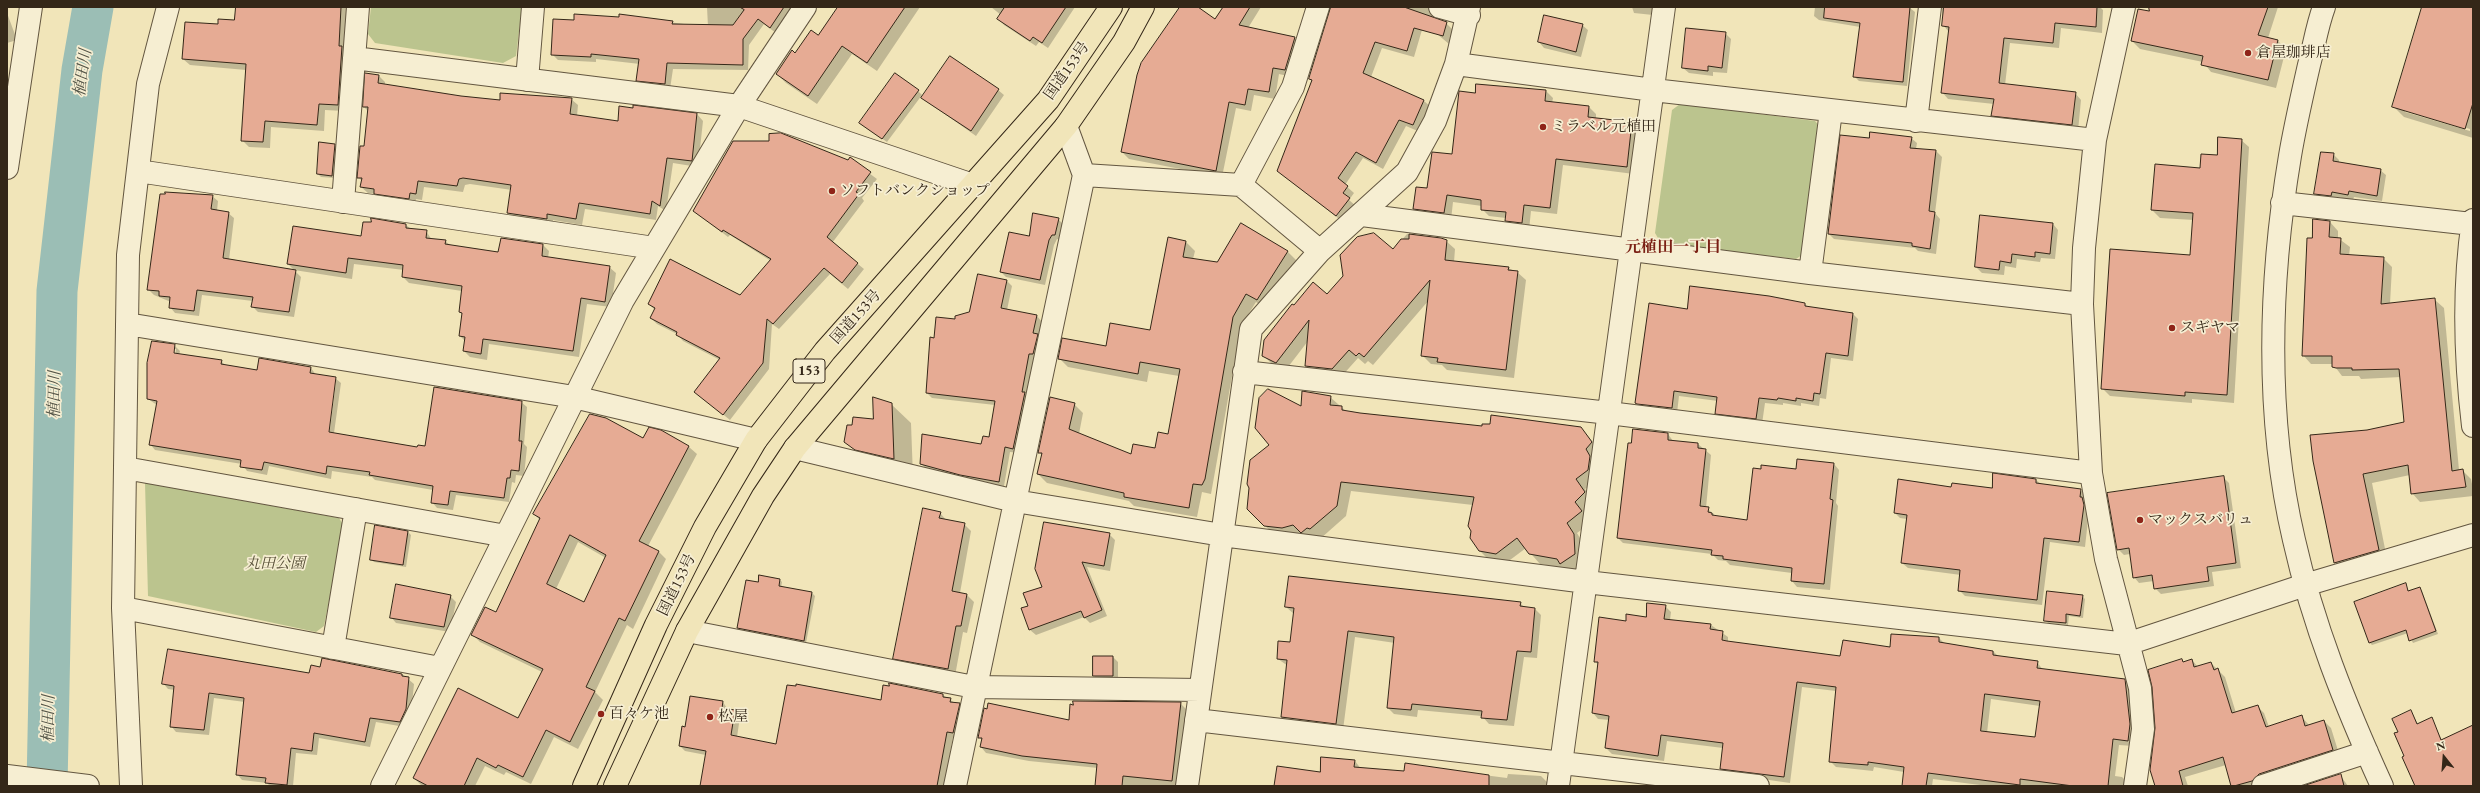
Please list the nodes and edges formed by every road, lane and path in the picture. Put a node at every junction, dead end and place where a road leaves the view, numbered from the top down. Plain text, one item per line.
1 (31, 7) edge
2 (168, 7) edge
3 (358, 7) edge
4 (534, 7) edge
5 (805, 7) edge
6 (1111, 7) edge
7 (1143, 7) edge
8 (1318, 7) edge
9 (1440, 7) edge
10 (1664, 7) edge
11 (1930, 7) edge
12 (2124, 7) edge
13 (2324, 7) edge
14 (1469, 11) edge
15 (354, 58) junction
16 (1456, 64) junction
17 (527, 80) junction
18 (1653, 90) junction
19 (739, 106) junction
20 (1831, 111) junction
21 (1916, 121) junction
22 (1066, 126) junction
23 (2095, 140) junction
24 (7, 168) edge
25 (138, 172) junction
26 (1084, 175) junction
27 (1242, 185) junction
28 (973, 186) junction
29 (343, 202) junction
30 (2282, 203) junction
31 (1362, 215) junction
32 (2473, 222) edge
33 (654, 248) junction
34 (1631, 250) junction
35 (1320, 251) junction
36 (1810, 273) junction
37 (2082, 304) junction
38 (127, 324) junction
39 (1244, 372) junction
40 (574, 397) junction
41 (1609, 413) junction
42 (2473, 426) edge
43 (756, 440) junction
44 (795, 448) junction
45 (126, 468) junction
46 (2091, 473) junction
47 (1015, 502) junction
48 (356, 509) junction
49 (1222, 535) junction
50 (2473, 535) edge
51 (506, 536) junction
52 (1586, 582) junction
53 (2305, 585) junction
54 (123, 608) junction
55 (687, 631) junction
56 (2127, 644) junction
57 (333, 648) junction
58 (440, 668) junction
59 (974, 688) junction
60 (1200, 690) junction
61 (1196, 720) junction
62 (2367, 752) junction
63 (1561, 763) junction
64 (9, 777) edge
65 (88, 786) edge
66 (131, 786) edge
67 (382, 786) edge
68 (584, 786) edge
69 (615, 786) edge
70 (955, 786) edge
71 (1187, 786) edge
72 (1558, 786) edge
73 (1758, 786) edge
74 (2135, 786) edge
75 (2263, 786) edge
76 (2382, 786) edge

1 - 24 street
2 - 25 street
3 - 15 street
4 - 17 street
5 - 19 street
6 - 28 highway, 国道153号 / 153
7 - 22 highway, 国道153号 / 153
8 - 27 street
9 - 14 street
10 - 18 street
11 - 21 street
12 - 23 street
13 - 30 street
14 - 16 street
15 - 17 street
15 - 29 street
16 - 18 street
16 - 31 street
17 - 19 street
18 - 20 street
18 - 34 street
19 - 28 street
19 - 33 street
20 - 21 street
20 - 36 street
21 - 23 street
22 - 26 street
22 - 44 highway, 国道153号 / 153
23 - 37 street
25 - 29 street
25 - 38 street
26 - 27 street
26 - 47 street
27 - 35 street
28 - 43 highway, 国道153号 / 153
29 - 33 street
30 - 32 street
30 - 53 street
31 - 34 street
31 - 35 street
32 - 42 street
33 - 40 street
34 - 36 street
34 - 41 street
35 - 39 street
36 - 37 street
37 - 46 street
38 - 40 street
38 - 45 street
39 - 41 street
39 - 49 street
40 - 43 street
40 - 51 street
41 - 46 street
41 - 52 street
43 - 68 highway, 国道153号 / 153
44 - 47 street
44 - 55 highway, 国道153号 / 153
45 - 48 street
45 - 54 street
46 - 56 street
47 - 49 street
47 - 59 street
48 - 51 street
48 - 57 street
49 - 52 street
49 - 60 street
50 - 53 street
51 - 58 street
52 - 56 street
52 - 63 street
53 - 56 street
53 - 62 street
54 - 57 street
54 - 66 street
55 - 59 street
55 - 69 highway, 国道153号 / 153
56 - 74 street
57 - 58 street
58 - 67 street
59 - 60 street
59 - 70 street
60 - 61 street
61 - 63 street
61 - 71 street
62 - 75 street
62 - 76 street
63 - 72 street
63 - 73 street
64 - 65 street

